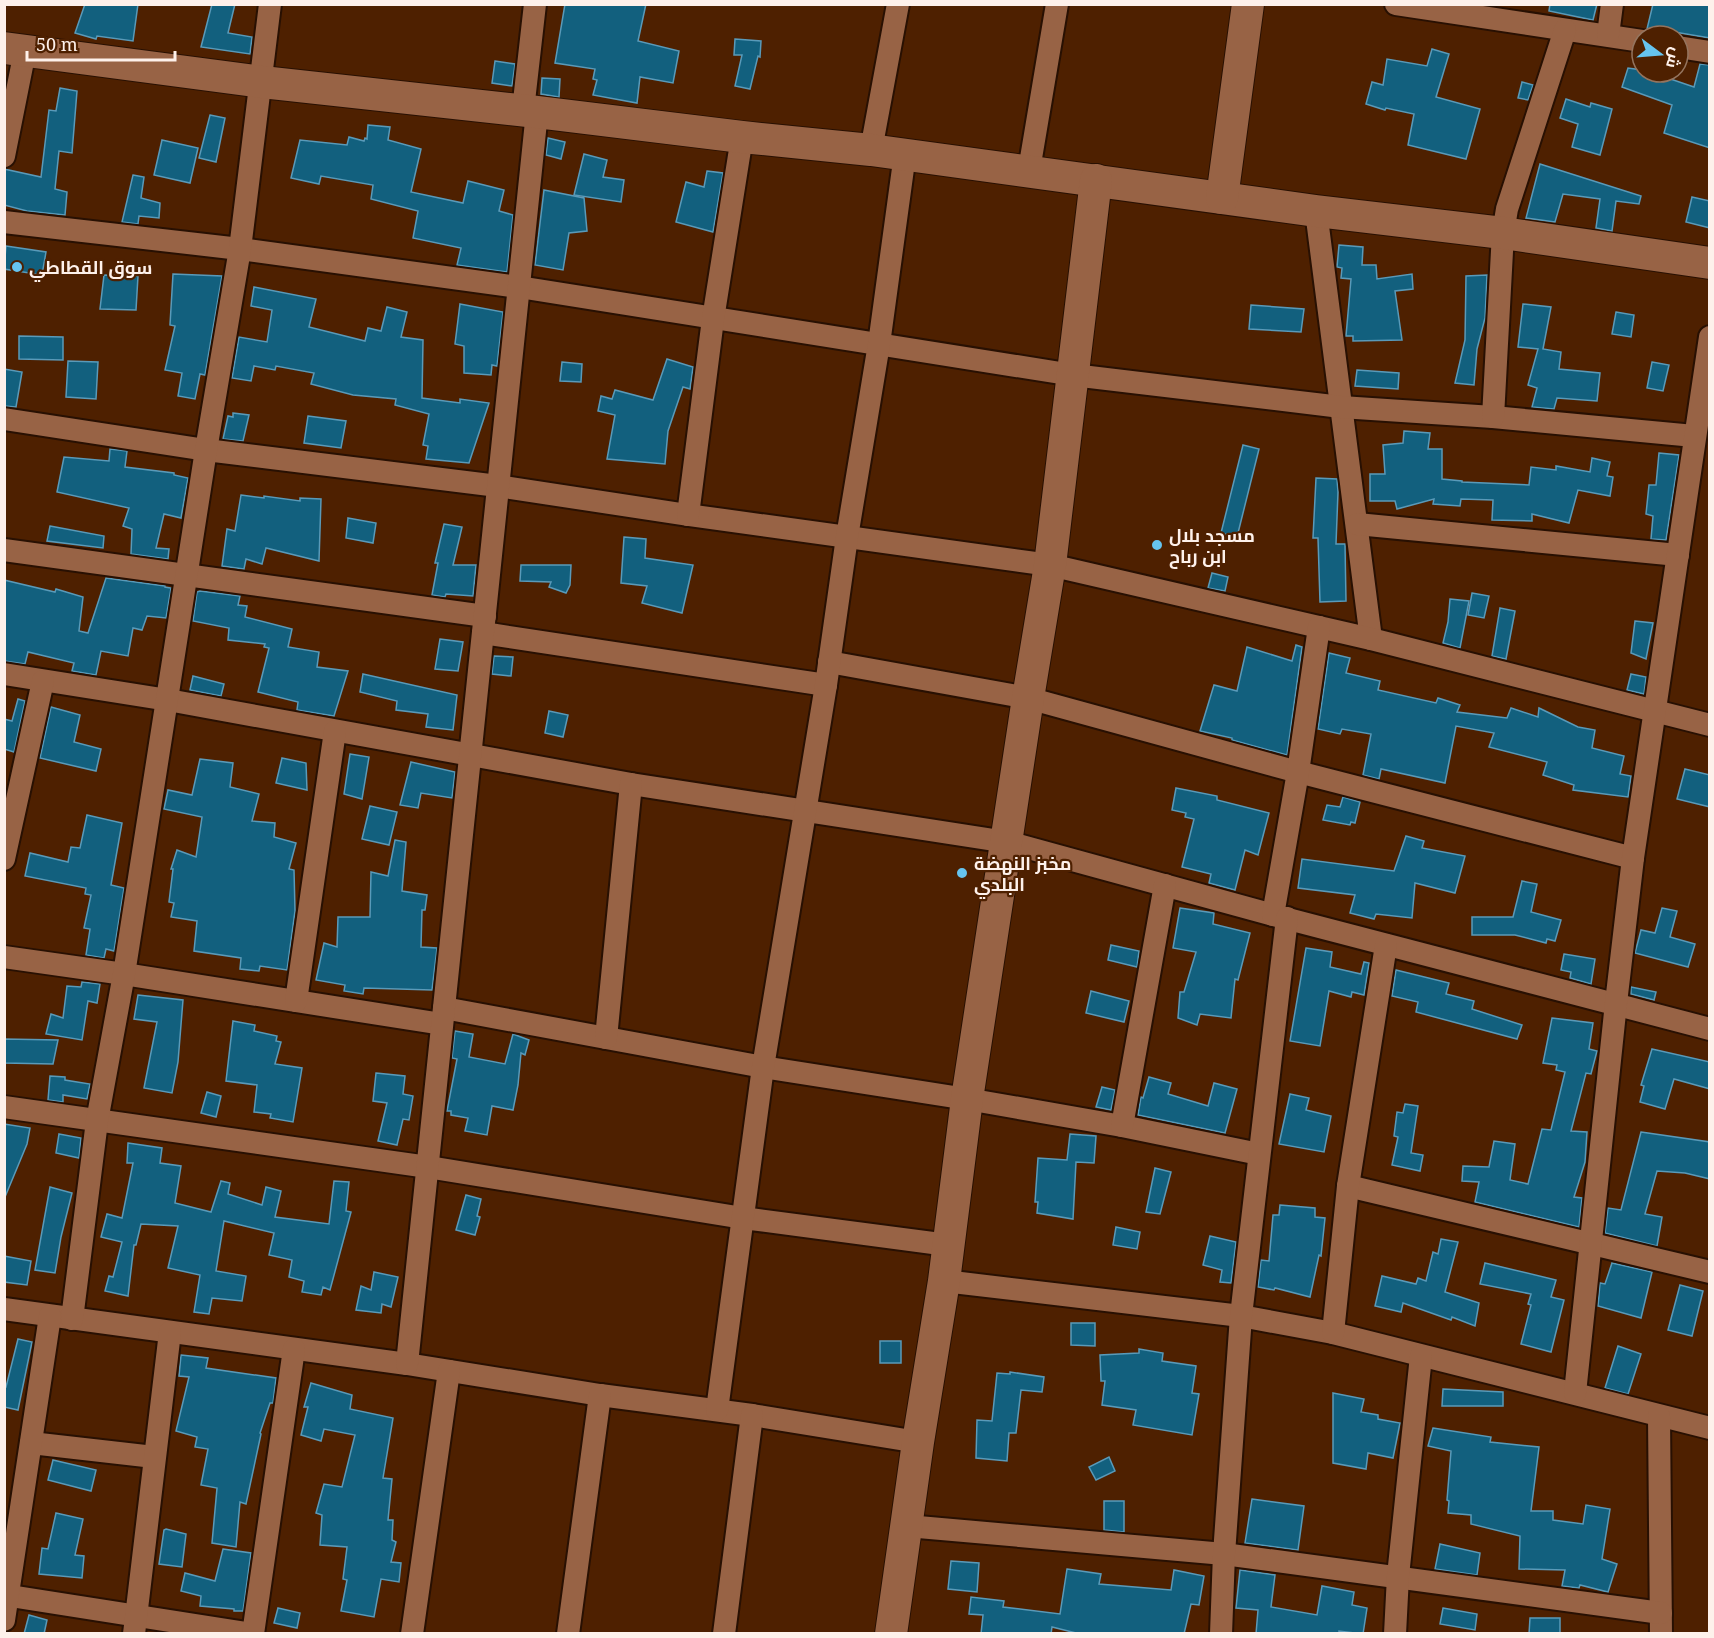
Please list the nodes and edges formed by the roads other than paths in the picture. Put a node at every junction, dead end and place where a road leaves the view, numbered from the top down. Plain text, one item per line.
1 (270, 4) edge
2 (535, 4) edge
3 (898, 4) edge
4 (1056, 4) edge
5 (1248, 4) edge
6 (1612, 4) edge
7 (1403, 5) edge
8 (1565, 30) junction
9 (1608, 35) junction
10 (1630, 39) edge
11 (15, 49) edge
12 (1690, 49) edge
13 (1710, 52) edge
14 (262, 82) junction
15 (530, 111) junction
16 (742, 137) junction
17 (871, 150) junction
18 (905, 154) junction
19 (4, 156) edge
20 (1029, 170) junction
21 (1096, 180) junction
22 (1222, 198) junction
23 (1316, 211) junction
24 (4, 222) edge
25 (1503, 232) junction
26 (240, 249) junction
27 (1710, 263) edge
28 (519, 287) junction
29 (713, 319) junction
30 (1710, 337) edge
31 (879, 344) junction
32 (1073, 375) junction
33 (1341, 407) junction
34 (1494, 417) junction
35 (4, 419) edge
36 (1694, 436) junction
37 (206, 450) junction
38 (498, 486) junction
39 (688, 515) junction
40 (1357, 524) junction
41 (847, 537) junction
42 (4, 549) edge
43 (1678, 555) junction
44 (1050, 565) junction
45 (186, 576) junction
46 (484, 625) junction
47 (1319, 627) junction
48 (1371, 639) junction
49 (830, 662) junction
50 (4, 674) edge
51 (43, 681) junction
52 (826, 685) junction
53 (1028, 698) junction
54 (168, 700) junction
55 (1655, 712) junction
56 (1710, 725) edge
57 (335, 731) junction
58 (470, 755) junction
59 (1298, 772) junction
60 (632, 784) junction
61 (805, 812) junction
62 (1007, 842) junction
63 (1633, 858) junction
64 (4, 859) edge
65 (1165, 885) junction
66 (1280, 917) junction
67 (1386, 945) junction
68 (4, 957) edge
69 (124, 974) junction
70 (296, 1000) junction
71 (1616, 1003) junction
72 (443, 1016) junction
73 (1710, 1029) edge
74 (606, 1038) junction
75 (763, 1067) junction
76 (967, 1099) junction
77 (4, 1107) edge
78 (97, 1121) junction
79 (1122, 1126) junction
80 (1260, 1154) junction
81 (428, 1167) junction
82 (1348, 1186) junction
83 (743, 1218) junction
84 (1590, 1244) junction
85 (948, 1245) junction
86 (1710, 1272) edge
87 (944, 1281) junction
88 (4, 1309) edge
89 (1241, 1316) junction
90 (61, 1317) junction
91 (170, 1332) junction
92 (1333, 1333) junction
93 (294, 1349) junction
94 (1421, 1356) junction
95 (407, 1364) junction
96 (449, 1371) junction
97 (1575, 1394) junction
98 (600, 1395) junction
99 (717, 1410) junction
100 (752, 1415) junction
101 (1659, 1416) junction
102 (1710, 1428) edge
103 (918, 1442) junction
104 (31, 1443) junction
105 (154, 1457) junction
106 (907, 1526) junction
107 (1224, 1554) junction
108 (1398, 1576) junction
109 (6, 1595) edge
110 (4, 1620) edge
111 (1661, 1623) edge
112 (135, 1624) edge
113 (893, 1633) edge
114 (253, 1634) edge
115 (412, 1634) edge
116 (568, 1634) edge
117 (724, 1634) edge
118 (1221, 1634) edge
119 (1395, 1634) edge

1 - 14 street
2 - 15 street
3 - 17 street
4 - 20 street
5 - 22 street
6 - 9 street
7 - 8 street
8 - 9 street
8 - 25 street
9 - 10 street
11 - 14 street
11 - 19 street
12 - 13 street
14 - 15 street
14 - 26 street
15 - 16 street
15 - 28 street
16 - 17 street
16 - 29 street
17 - 18 street
18 - 20 street
18 - 31 street
20 - 21 street
21 - 22 street
21 - 32 street
22 - 23 street
23 - 25 street
23 - 33 street
24 - 26 street
25 - 27 street
25 - 34 street
26 - 28 street
26 - 37 street
28 - 29 street
28 - 38 street
29 - 31 street
29 - 39 street
30 - 36 street
31 - 32 street
31 - 41 street
32 - 33 street
32 - 44 street
33 - 34 street
33 - 40 street
34 - 36 street
35 - 37 street
36 - 43 street
37 - 38 street
37 - 45 street
38 - 39 street
38 - 46 street
39 - 41 street
40 - 43 street
40 - 48 street
41 - 44 street
41 - 49 street
42 - 45 street
43 - 55 street
44 - 47 street
44 - 53 street
45 - 46 street
45 - 54 street
46 - 52 street
46 - 58 street
47 - 48 street
47 - 59 street
48 - 55 street
49 - 52 street
49 - 53 street
50 - 51 street
51 - 54 street
51 - 64 street
52 - 61 street
53 - 59 street
53 - 62 street
54 - 57 street
54 - 69 street
55 - 56 street
55 - 63 street
57 - 58 street
57 - 70 street
58 - 60 street
58 - 72 street
59 - 63 street
59 - 66 street
60 - 61 street
60 - 74 street
61 - 62 street
61 - 75 street
62 - 65 street
62 - 76 street
63 - 71 street
65 - 66 street
65 - 79 street
66 - 67 street
66 - 80 street
67 - 71 street
67 - 82 street
68 - 69 street
69 - 70 street
69 - 78 street
70 - 72 street
71 - 73 street
71 - 84 street
72 - 74 street
72 - 81 street
74 - 75 street
75 - 76 street
75 - 83 street
76 - 79 street
76 - 85 street
77 - 78 street
78 - 81 street
78 - 90 street
79 - 80 street
80 - 89 street
81 - 83 street
81 - 95 street
82 - 84 street
82 - 92 street
83 - 85 street
83 - 99 street
84 - 86 street
84 - 97 street
85 - 87 street
87 - 89 street
87 - 103 street
88 - 90 street
89 - 92 street
89 - 107 street
90 - 91 street
90 - 104 street
91 - 93 street
91 - 105 street
92 - 94 street
93 - 95 street
93 - 114 street
94 - 97 street
94 - 108 street
95 - 96 street
96 - 98 street
96 - 115 street
97 - 101 street
98 - 99 street
98 - 116 street
99 - 100 street
100 - 103 street
100 - 117 street
101 - 102 street
101 - 111 street
103 - 106 street
104 - 105 street
104 - 109 street
105 - 112 street
106 - 107 street
106 - 113 street
107 - 108 street
107 - 118 street
108 - 111 street
108 - 119 street
109 - 110 street
109 - 112 street
112 - 114 street

